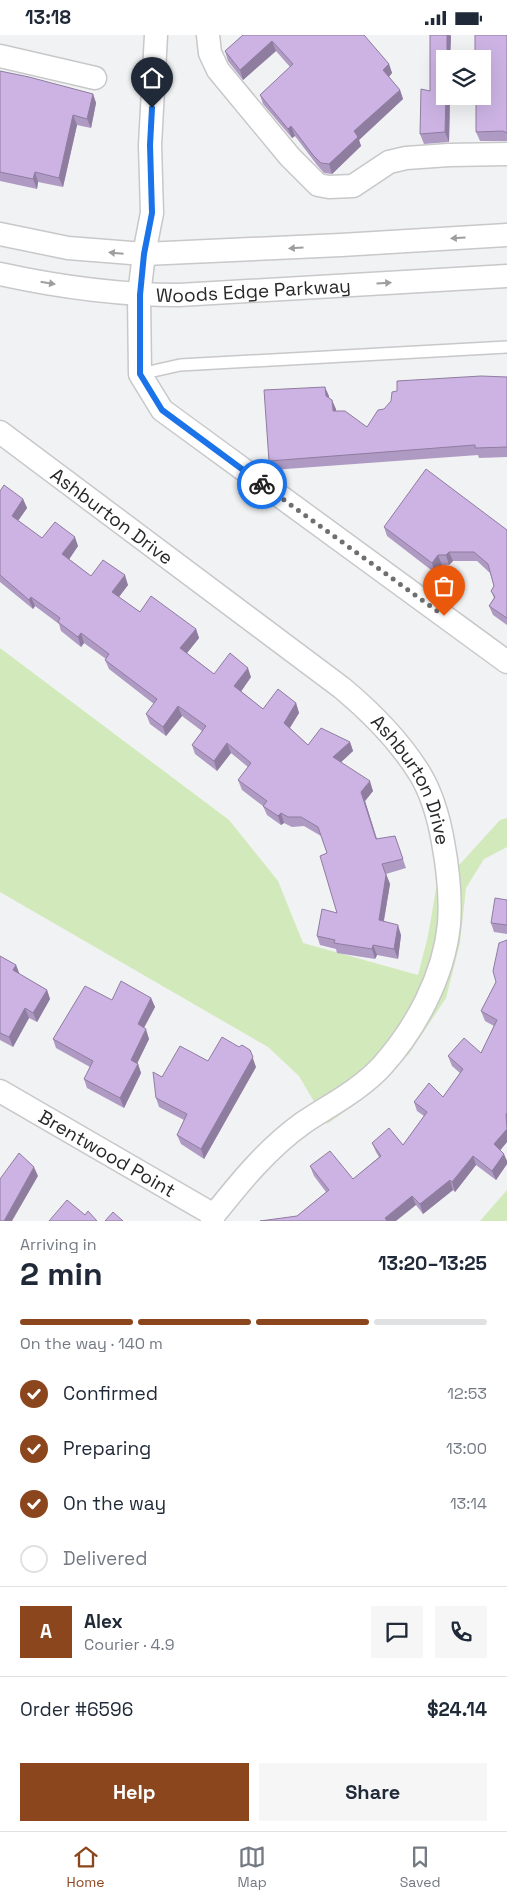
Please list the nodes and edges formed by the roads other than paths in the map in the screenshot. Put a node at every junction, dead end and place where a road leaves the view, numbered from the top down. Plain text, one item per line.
1 (156, 35) edge
2 (208, 35) edge
3 (0, 56) edge
4 (95, 78) dead end
5 (507, 154) edge
6 (0, 234) edge
7 (507, 235) edge
8 (144, 254) junction
9 (0, 274) edge
10 (507, 276) edge
11 (140, 295) junction
12 (507, 347) edge
13 (140, 374) junction
14 (0, 432) edge
15 (507, 662) edge
16 (0, 1091) edge
17 (213, 1218) edge

1 - 8 street
2 - 5 street
3 - 4 street
8 -> 6 street
7 -> 8 street
8 - 11 street
9 -> 11 street, Woods Edge Parkway
11 -> 10 street, Woods Edge Parkway
11 - 13 street
12 - 13 lane
13 - 15 street
14 - 17 street, Ashburton Drive
16 - 17 street, Brentwood Point

